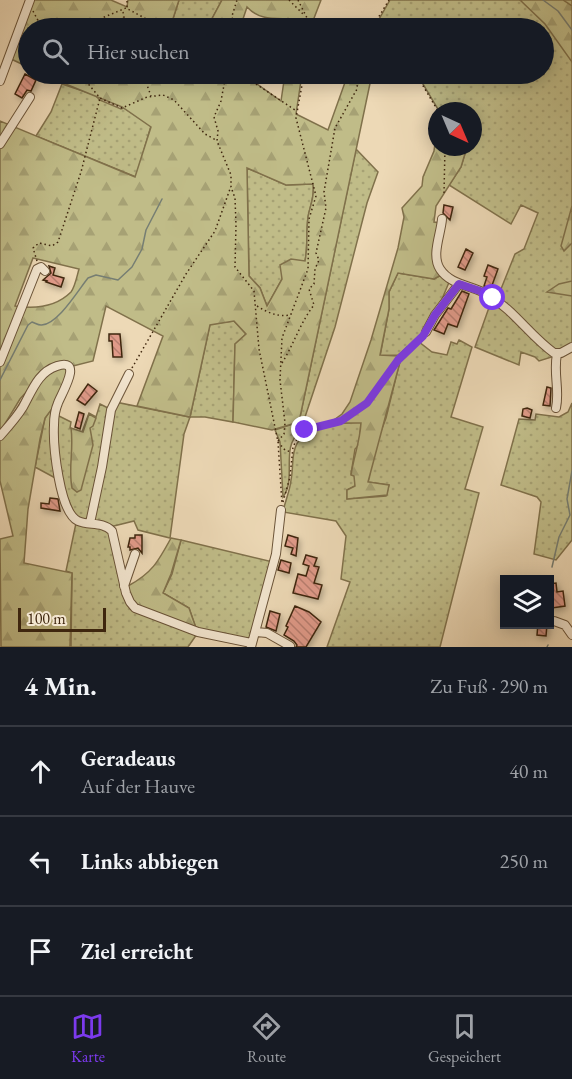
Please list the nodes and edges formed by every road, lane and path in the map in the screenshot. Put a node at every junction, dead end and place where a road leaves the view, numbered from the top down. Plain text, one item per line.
1 (127, 0) edge
2 (237, 0) edge
3 (289, 0) edge
4 (297, 0) edge
5 (389, 0) edge
6 (29, 3) edge
7 (126, 8) junction
8 (123, 11) junction
9 (23, 18) edge
10 (37, 18) edge
11 (102, 18) edge
12 (124, 18) edge
13 (144, 18) edge
14 (232, 18) edge
15 (307, 18) joint
16 (378, 18) edge
17 (18, 33) edge
18 (0, 81) edge
19 (88, 84) edge
20 (146, 84) edge
21 (224, 84) edge
22 (256, 84) edge
23 (302, 84) edge
24 (357, 84) edge
25 (422, 84) edge
26 (30, 97) dead end
27 (151, 97) junction
28 (100, 98) junction
29 (433, 102) edge
30 (296, 111) dead end
31 (218, 141) junction
32 (0, 144) edge
33 (445, 156) edge
34 (231, 187) junction
35 (444, 193) dead end
36 (442, 219) dead end
37 (42, 269) joint
38 (459, 284) junction
39 (256, 305) junction
40 (291, 315) junction
41 (426, 332) joint
42 (572, 347) edge
43 (557, 354) junction
44 (0, 362) edge
45 (282, 364) junction
46 (129, 374) joint
47 (556, 408) dead end
48 (0, 436) edge
49 (278, 442) junction
50 (292, 452) junction
51 (282, 510) dead end
52 (90, 523) junction
53 (135, 554) dead end
54 (124, 586) junction
55 (554, 621) dead end
56 (256, 632) junction
57 (572, 635) edge
58 (251, 645) edge
59 (290, 646) edge

1 - 7 path
2 - 14 path
3 - 15 path
4 - 15 path
5 - 16 path
6 - 9 street
6 - 10 path
7 - 8 path
7 - 13 path
8 - 11 path
8 - 12 path
17 - 18 street
19 - 28 path
20 - 27 path
21 - 31 path
22 - 30 path
23 - 40 path
24 - 45 path
25 - 29 path
26 - 32 street
27 - 28 path
27 - 31 path
28 - 37 path
31 - 34 path
33 - 35 path
34 - 39 path
34 - 46 path
36 - 38 street
37 - 44 street
38 - 41 street
38 - 43 street
39 - 40 path
39 - 49 path
40 - 45 path
41 - 50 path
42 - 43 street
43 - 47 street
45 - 49 path
46 - 52 street
48 - 52 street
49 - 50 path
49 - 50 path
51 - 56 street
52 - 54 street
53 - 54 street
54 - 58 street
55 - 57 street
56 - 58 street
56 - 59 street

